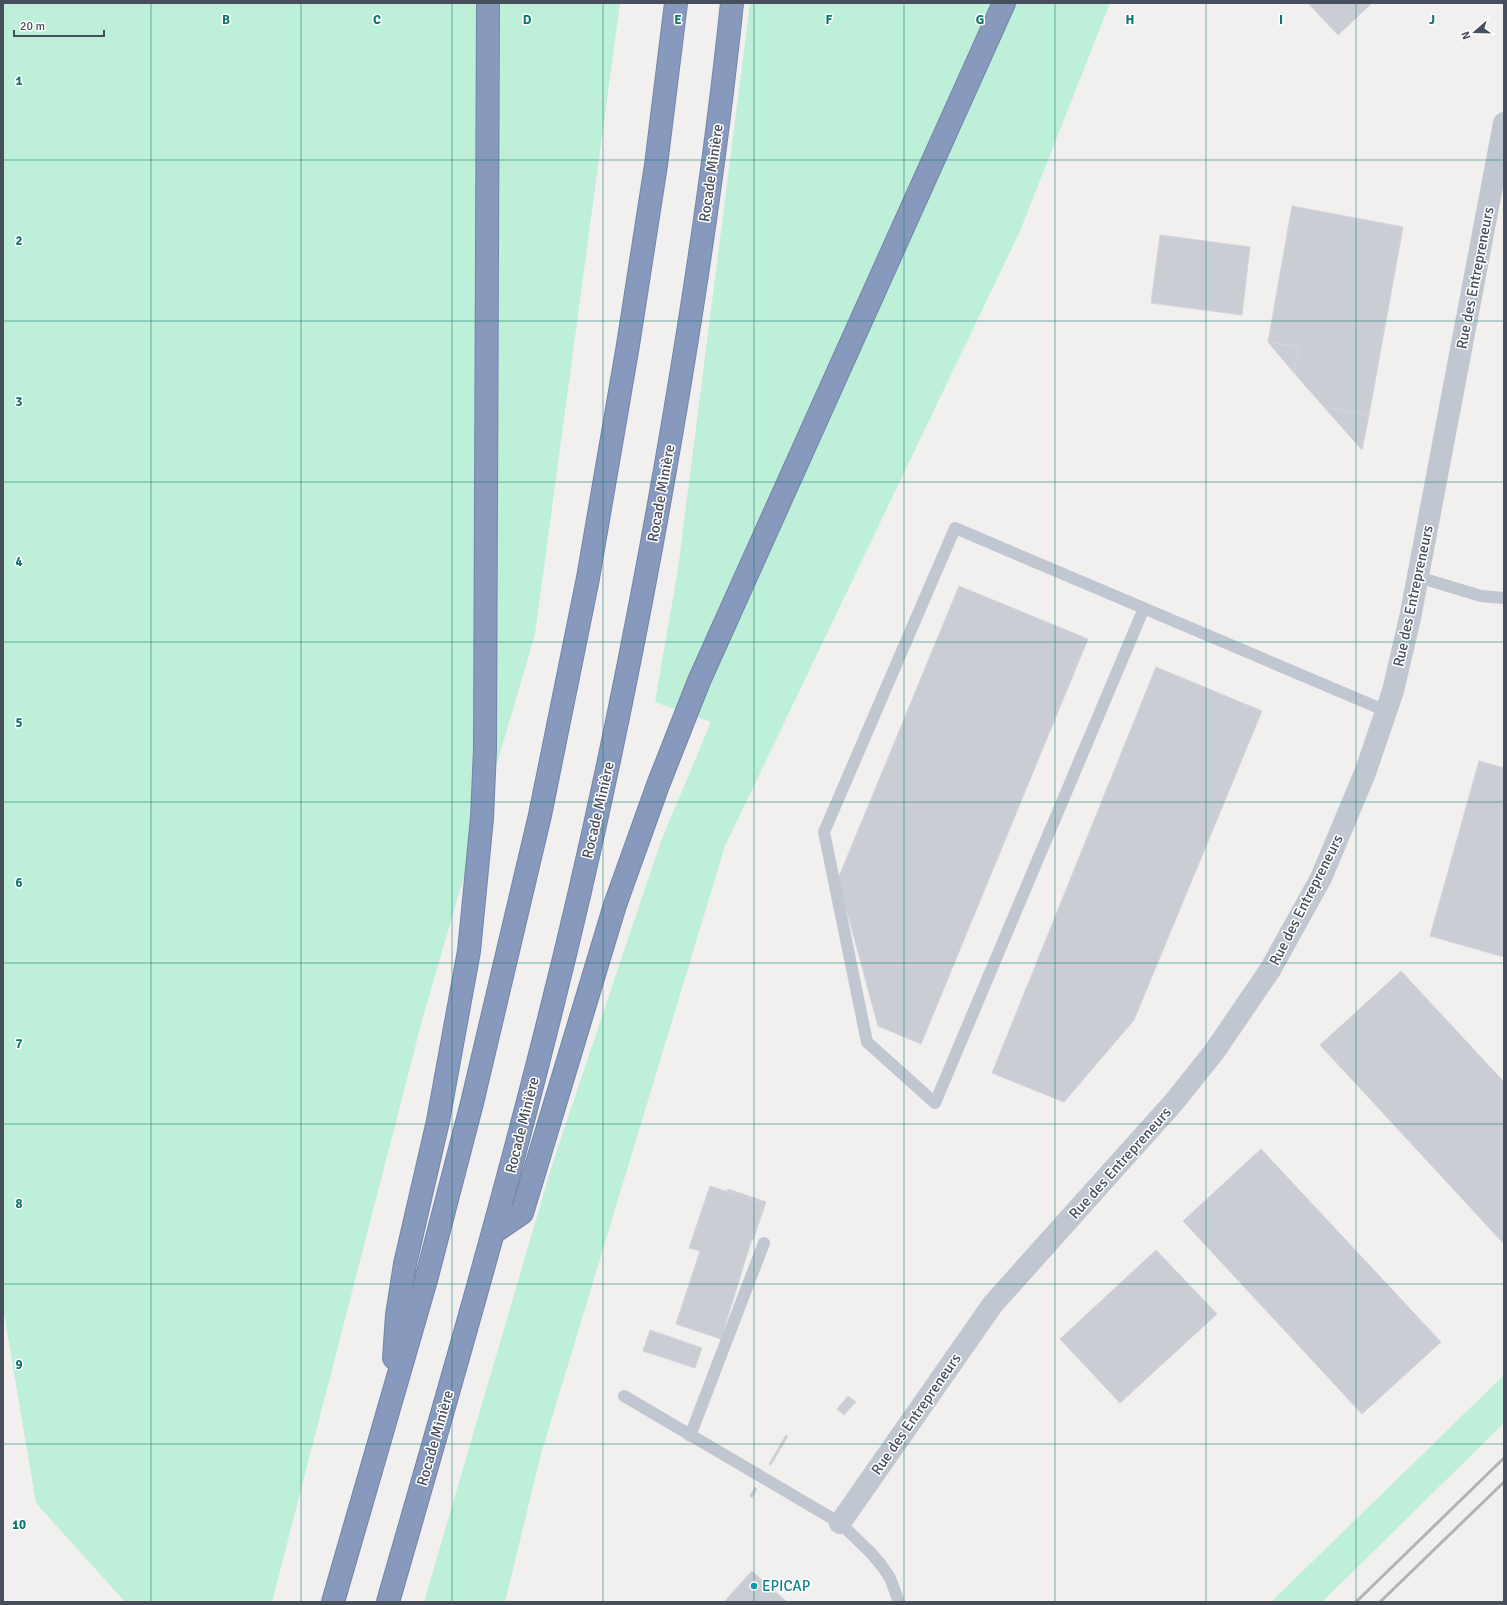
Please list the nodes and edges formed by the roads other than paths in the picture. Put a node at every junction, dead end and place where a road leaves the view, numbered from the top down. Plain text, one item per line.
1 (488, 3) edge
2 (676, 3) edge
3 (732, 3) edge
4 (1004, 3) edge
5 (1504, 124) edge
6 (1418, 577) junction
7 (1504, 598) edge
8 (1144, 608) junction
9 (1386, 711) junction
10 (494, 1232) junction
11 (764, 1243) dead end
12 (624, 1396) dead end
13 (390, 1407) junction
14 (690, 1436) junction
15 (840, 1524) junction
16 (333, 1602) edge
17 (388, 1602) edge
18 (899, 1602) edge

1 - 13 highway
2 - 13 highway
3 - 10 highway, Rocade Minière
4 - 10 highway
5 - 6 street, Rue des Entrepreneurs
6 - 7 lane
6 - 9 street, Rue des Entrepreneurs
8 - 8 lane
8 - 9 lane
9 - 15 street, Rue des Entrepreneurs
10 - 17 highway, Rocade Minière
11 - 14 lane
12 - 14 lane
13 - 16 highway
14 - 15 lane
15 - 18 lane

